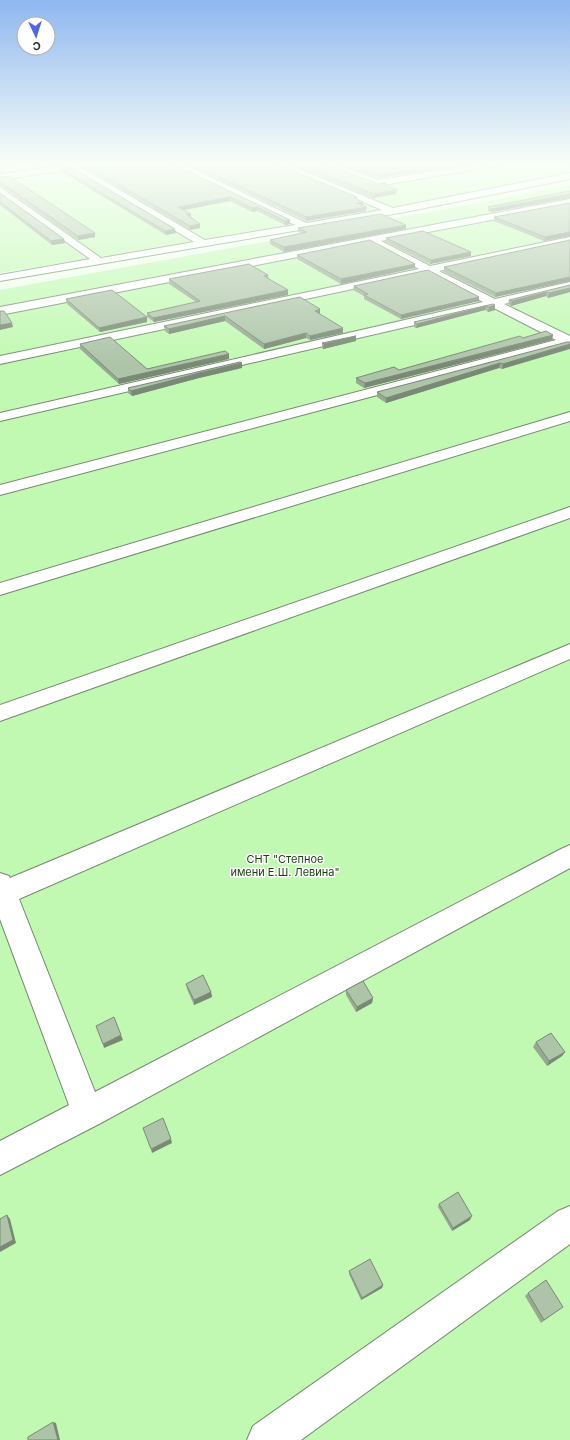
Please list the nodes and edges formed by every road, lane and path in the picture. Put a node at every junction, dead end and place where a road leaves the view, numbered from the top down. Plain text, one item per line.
1 (56, 230) edge
2 (181, 230) edge
3 (280, 230) edge
4 (422, 230) edge
5 (371, 240) junction
6 (570, 240) edge
7 (203, 243) junction
8 (99, 261) junction
9 (429, 270) junction
10 (0, 278) edge
11 (570, 285) edge
12 (493, 302) junction
13 (0, 311) edge
14 (569, 341) edge
15 (0, 360) edge
16 (570, 416) edge
17 (0, 417) edge
18 (0, 490) edge
19 (570, 512) edge
20 (0, 589) edge
21 (570, 651) edge
22 (0, 713) edge
23 (570, 856) edge
24 (2, 889) edge
25 (88, 1113) junction
26 (0, 1160) edge
27 (570, 1223) edge
28 (267, 1440) edge

1 - 8 street
2 - 7 street
3 - 7 street
4 - 5 street
5 - 9 street
5 - 13 street
6 - 9 street
7 - 8 street
8 - 10 street
9 - 12 street
9 - 15 street
11 - 12 street
12 - 14 street
12 - 17 street
14 - 18 street
16 - 20 street
19 - 22 street
21 - 24 street
23 - 25 street
24 - 25 street
25 - 26 street
27 - 28 street

